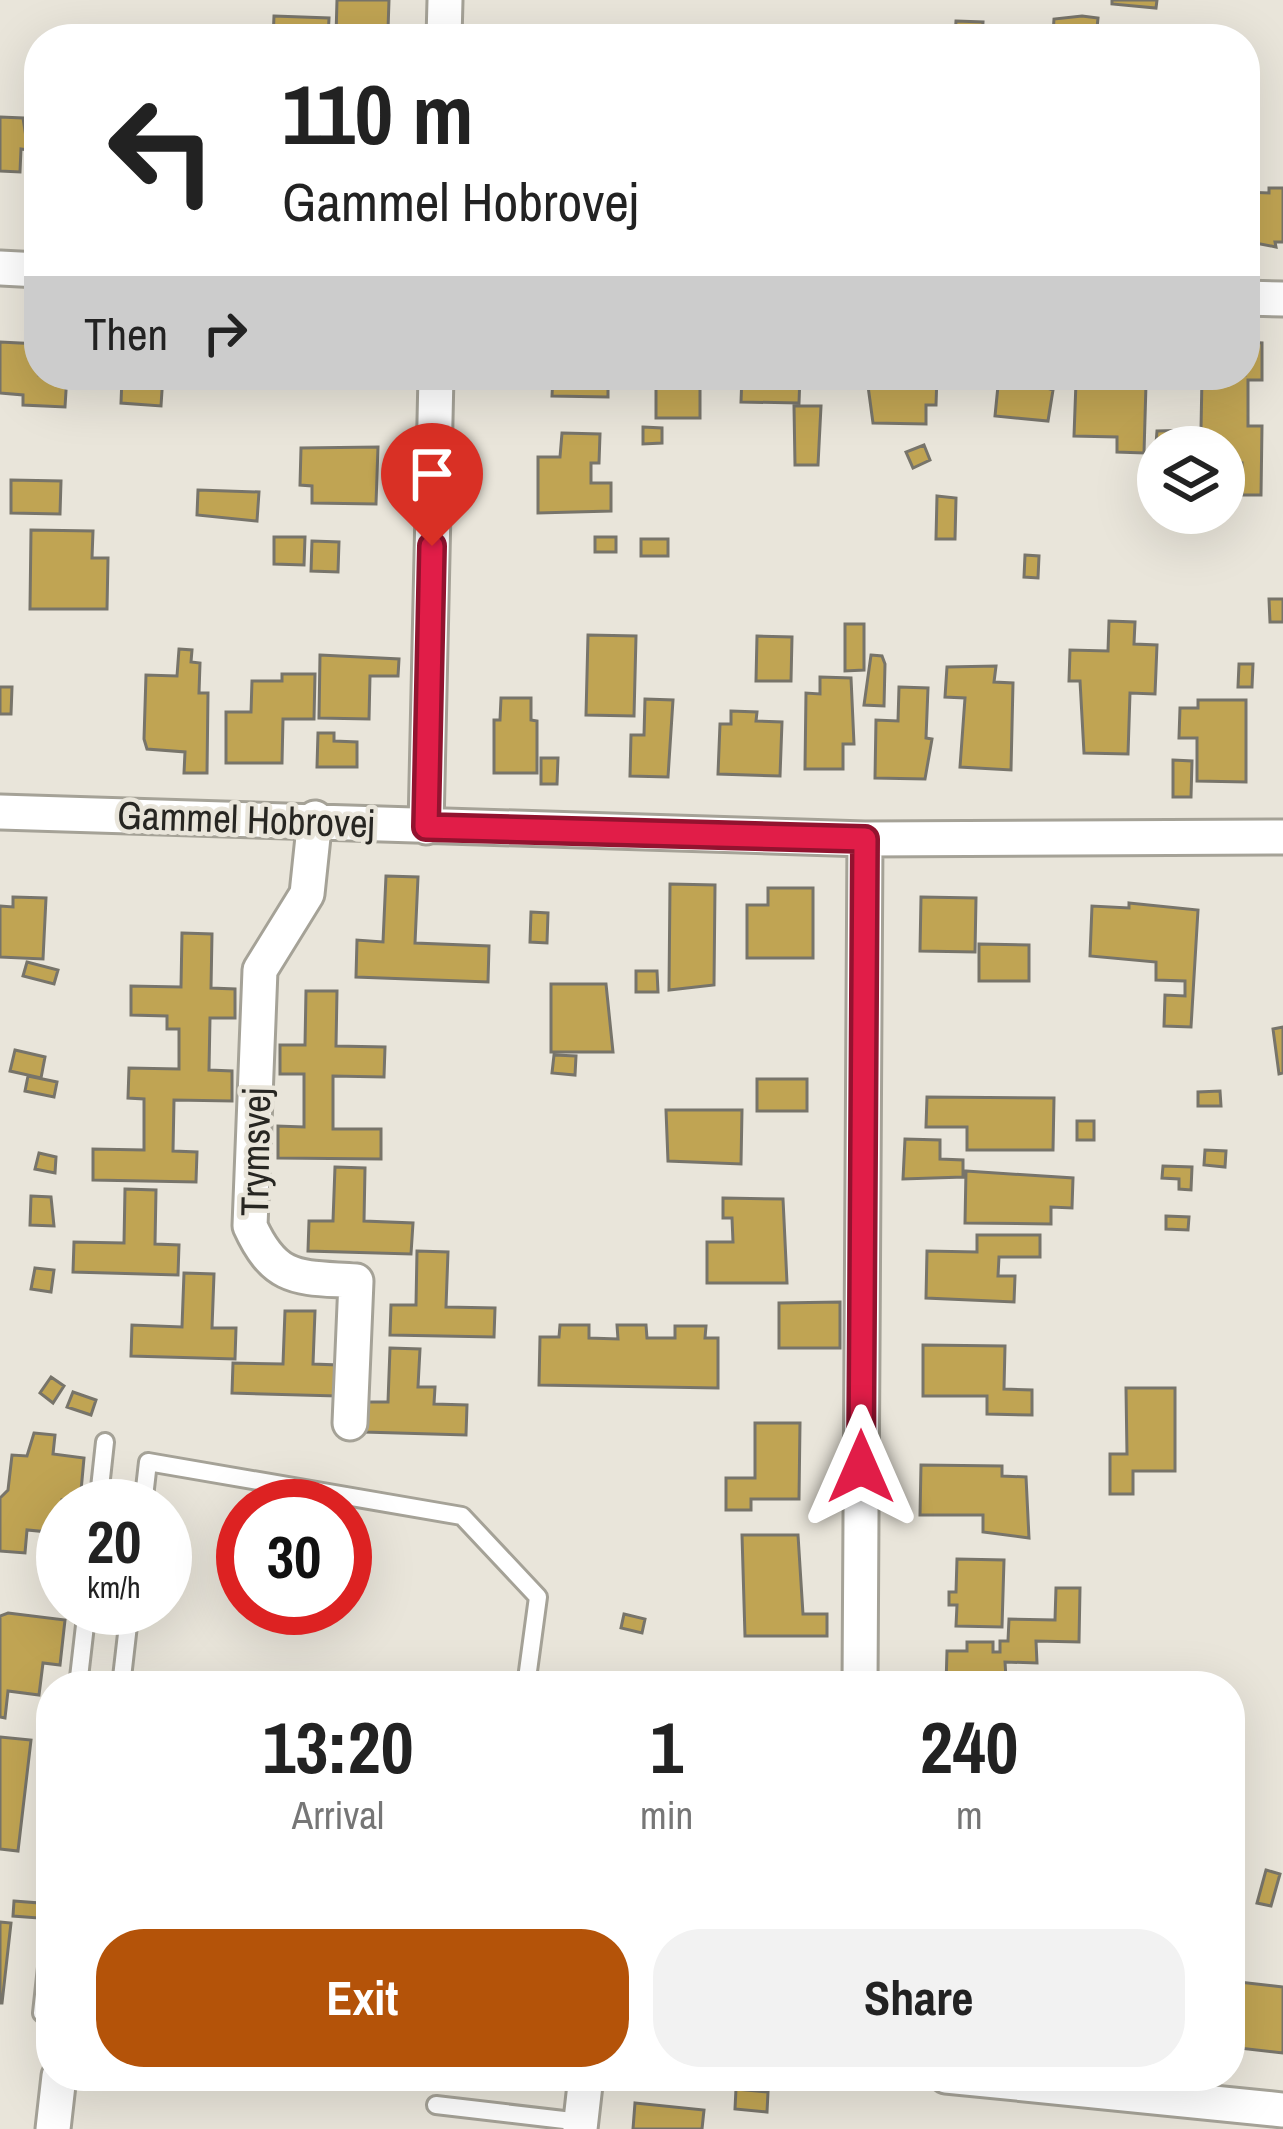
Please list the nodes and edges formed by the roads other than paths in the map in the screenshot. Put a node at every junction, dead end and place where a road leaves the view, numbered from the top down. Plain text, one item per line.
1 (436, 390) edge
2 (0, 812) edge
3 (315, 818) junction
4 (426, 827) junction
5 (1283, 836) edge
6 (865, 839) junction
7 (350, 1423) dead end
8 (105, 1442) dead end
9 (101, 1479) edge
10 (146, 1479) edge
11 (83, 1635) edge
12 (127, 1635) edge
13 (80, 1671) edge
14 (123, 1671) edge
15 (528, 1671) edge
16 (860, 1671) edge
17 (57, 2091) edge
18 (584, 2091) edge
19 (1095, 2091) edge
20 (436, 2105) dead end
21 (1283, 2110) edge
22 (580, 2126) edge
23 (52, 2129) edge

1 - 4 street
2 - 3 street, Gammel Hobrovej
3 - 4 street, Gammel Hobrovej
3 - 7 street, Trymsvej
4 - 6 street, Gammel Hobrovej
5 - 6 street, Gammel Hobrovej
6 - 16 street
8 - 9 lane
10 - 15 lane
11 - 13 lane
12 - 14 lane
17 - 23 street
18 - 22 street
19 - 21 street
20 - 22 lane

